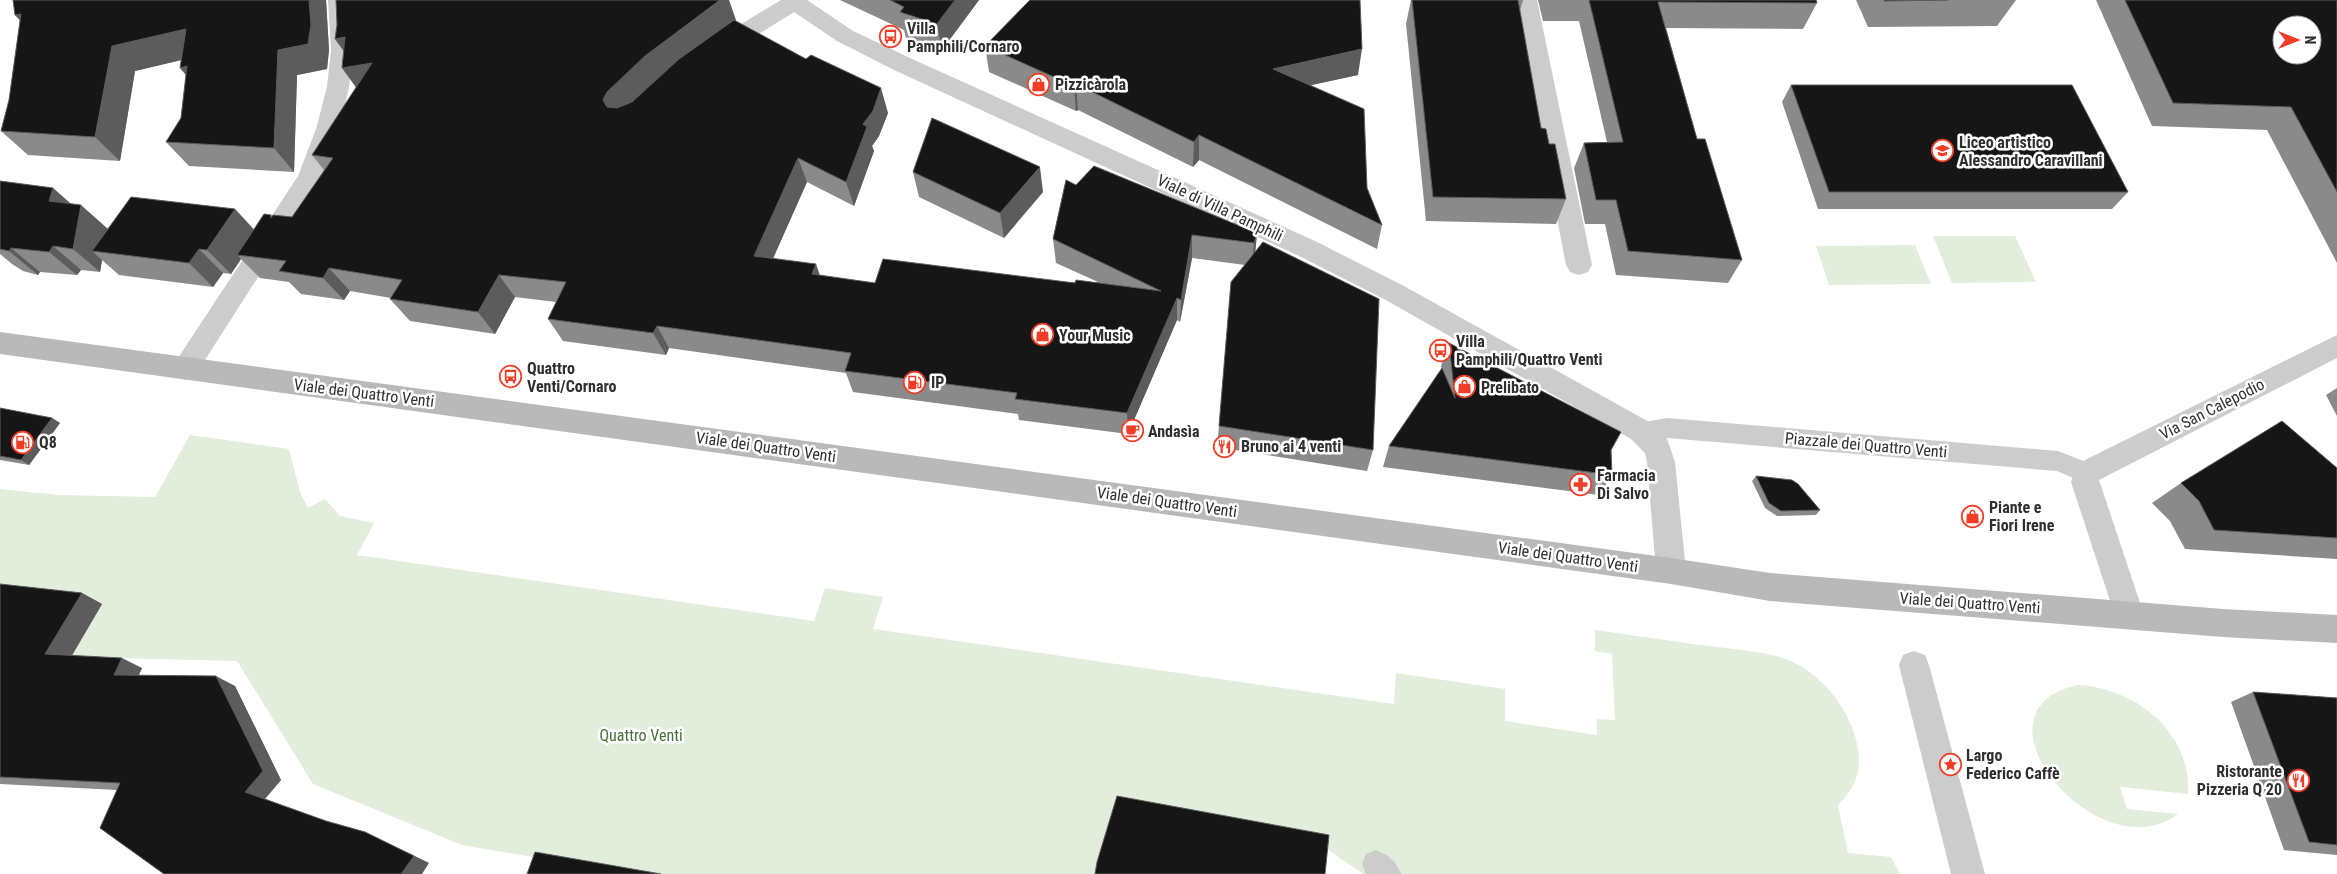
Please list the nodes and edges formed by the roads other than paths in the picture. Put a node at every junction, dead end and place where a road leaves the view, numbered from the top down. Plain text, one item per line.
1 (339, 0) edge
2 (1526, 0) edge
3 (793, 1) edge
4 (704, 58) edge
5 (1579, 265) dead end
6 (0, 343) edge
7 (2337, 346) edge
8 (185, 369) junction
9 (1641, 431) junction
10 (2087, 472) junction
11 (1671, 571) junction
12 (2129, 615) junction
13 (2337, 629) edge
14 (1914, 665) dead end
15 (1968, 874) edge

1 - 8 street
2 - 5 street
3 - 4 street
3 - 9 street, Viale di Villa Pamphili
6 - 8 street, Viale dei Quattro Venti
7 - 10 street, Via San Calepodio
8 - 11 street, Viale dei Quattro Venti
9 - 10 lane, Piazzale dei Quattro Venti
9 - 11 street
10 - 12 street
11 - 12 street, Viale dei Quattro Venti
12 - 13 street, Viale dei Quattro Venti
14 - 15 street

